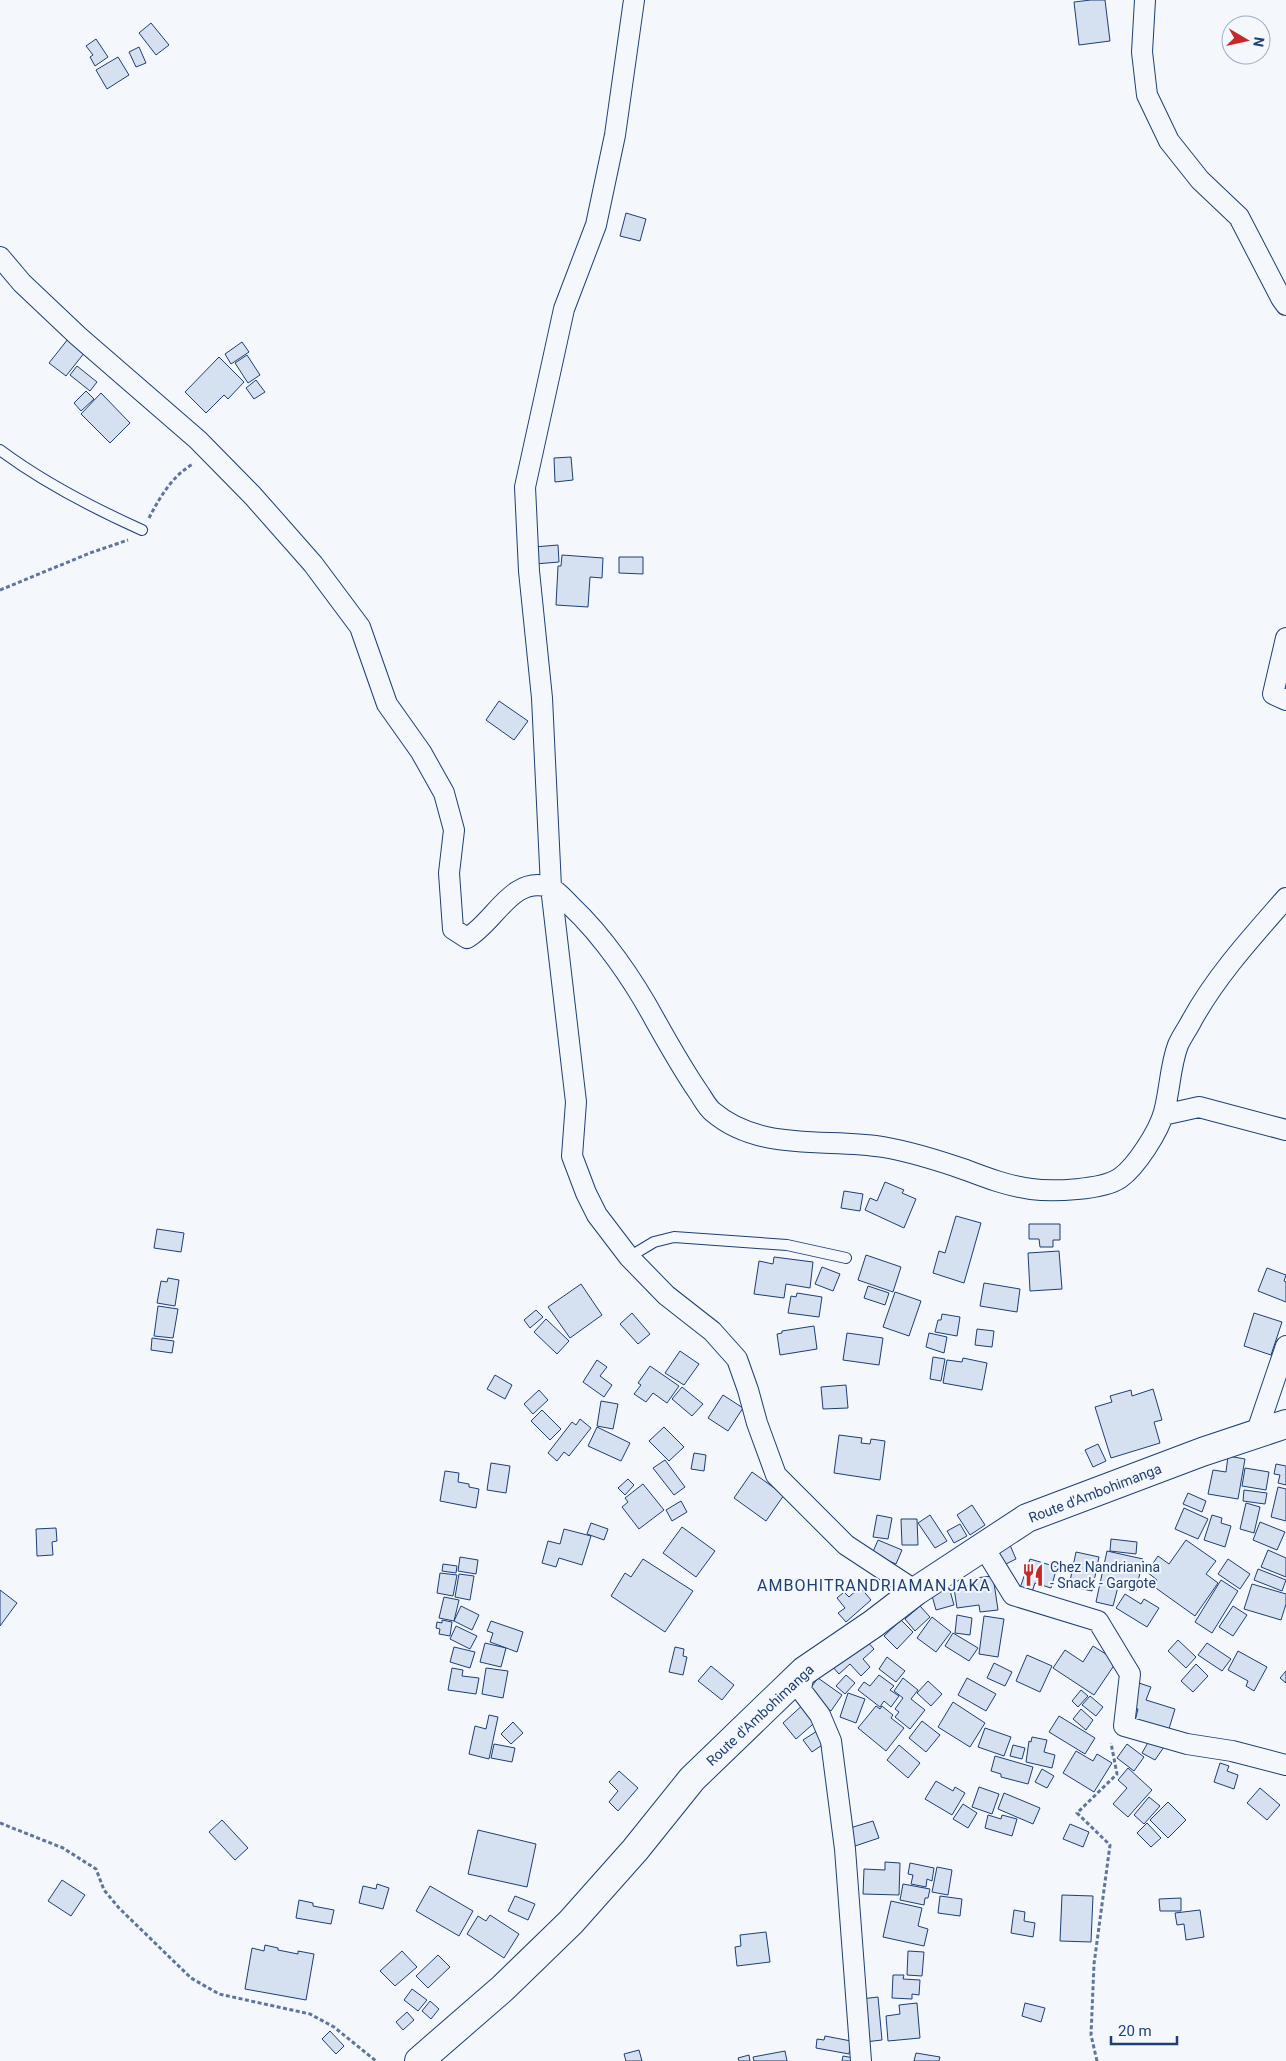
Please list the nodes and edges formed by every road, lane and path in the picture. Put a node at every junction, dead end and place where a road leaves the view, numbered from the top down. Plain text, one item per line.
1 (634, 0) edge
2 (1145, 0) edge
3 (0, 257) edge
4 (1286, 305) edge
5 (0, 450) edge
6 (142, 530) dead end
7 (1286, 638) edge
8 (1286, 700) edge
9 (551, 888) junction
10 (1286, 898) edge
11 (1163, 1115) junction
12 (1286, 1130) edge
13 (629, 1257) junction
14 (846, 1258) dead end
15 (1286, 1346) edge
16 (1286, 1424) edge
17 (1256, 1434) junction
18 (986, 1547) junction
19 (916, 1591) junction
20 (804, 1672) junction
21 (1124, 1726) junction
22 (1286, 1765) edge
23 (0, 1823) edge
24 (376, 2061) edge
25 (418, 2061) edge
26 (862, 2061) edge
27 (1098, 2061) edge

1 - 9 street
2 - 4 street
3 - 9 street
5 - 6 lane
7 - 8 street
9 - 11 street
9 - 13 street
10 - 11 street
11 - 12 street
13 - 14 lane
13 - 19 street
15 - 17 street
16 - 17 street, Route d'Ambohimanga
17 - 18 street, Route d'Ambohimanga
18 - 19 street, Route d'Ambohimanga
18 - 21 street
19 - 20 street, Route d'Ambohimanga
20 - 25 street, Route d'Ambohimanga
20 - 26 street
21 - 22 street
21 - 27 path
23 - 24 path

